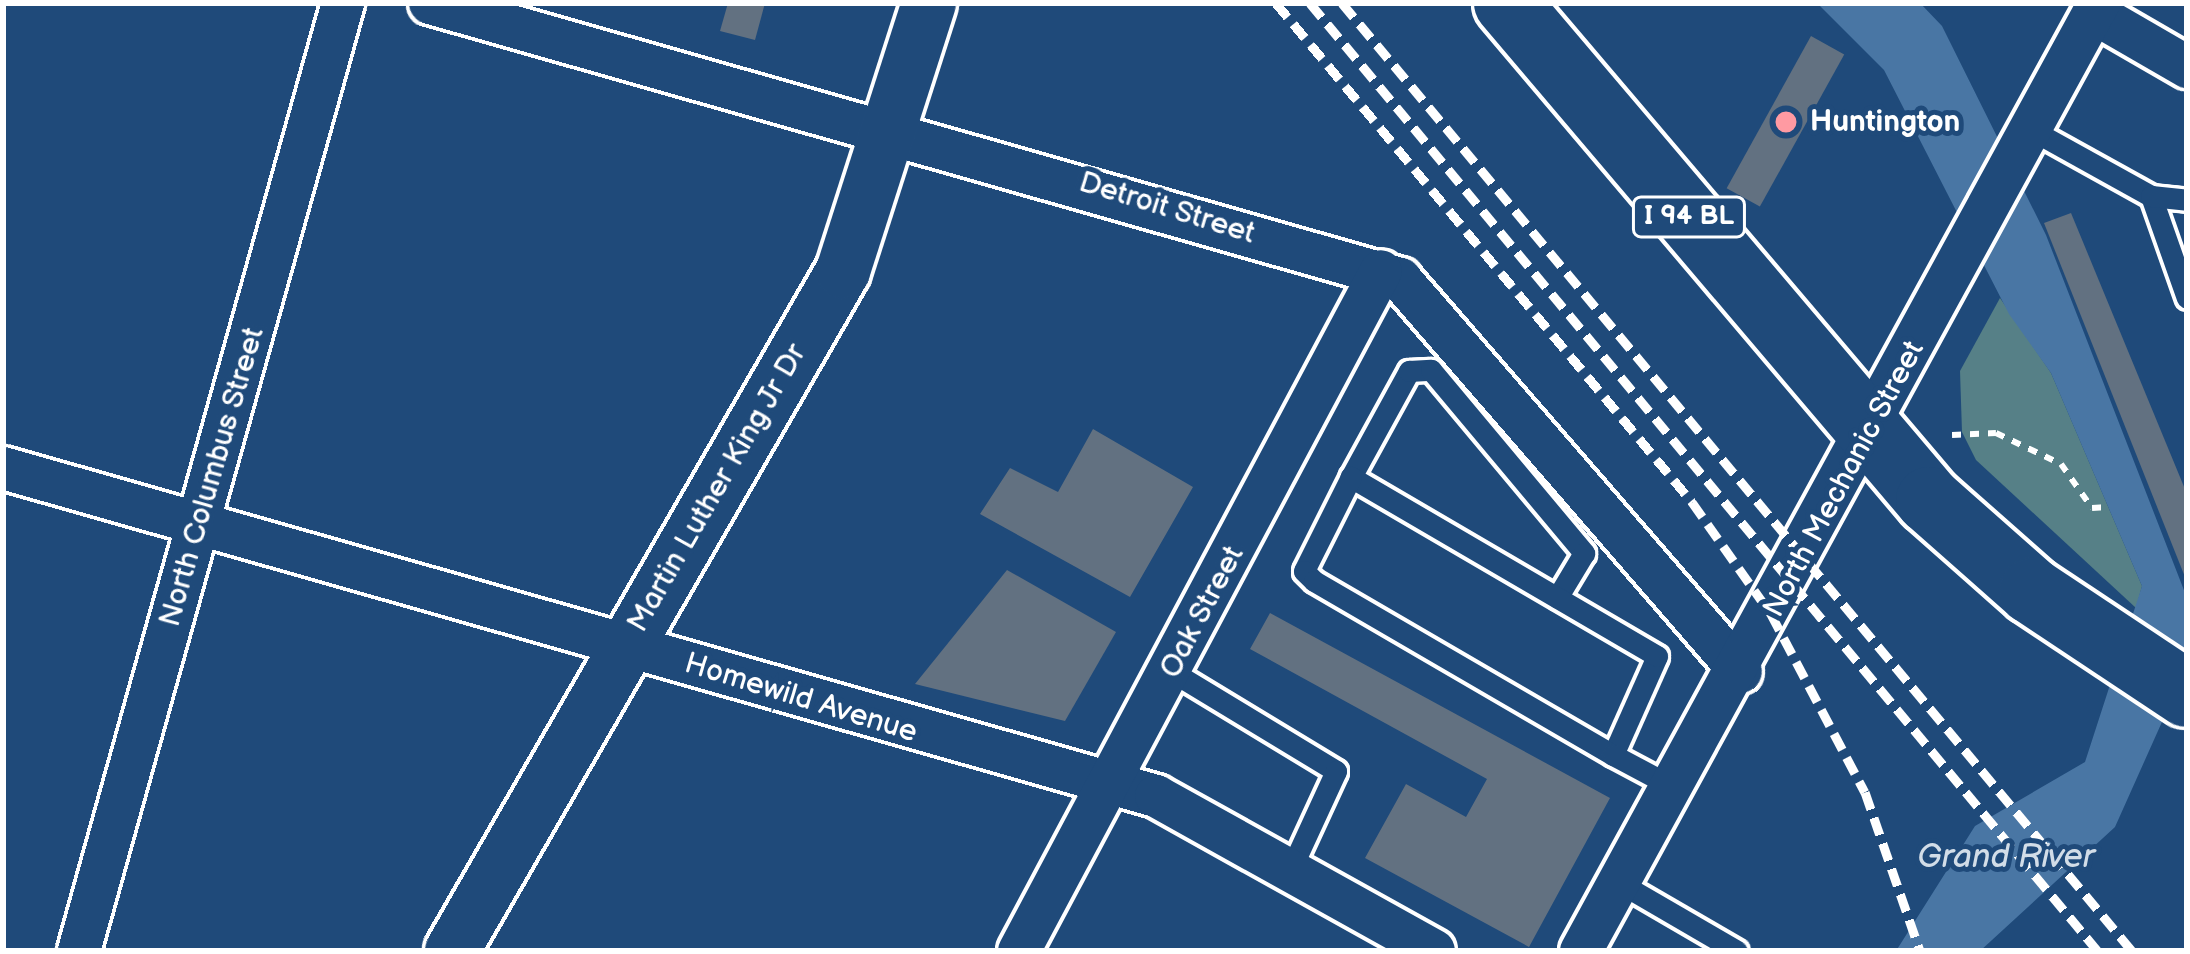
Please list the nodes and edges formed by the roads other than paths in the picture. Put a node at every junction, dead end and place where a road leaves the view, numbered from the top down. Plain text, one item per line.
1 (343, 3) edge
2 (430, 3) edge
3 (929, 3) edge
4 (1507, 3) edge
5 (2092, 6) edge
6 (2187, 67) edge
7 (894, 127) junction
8 (2030, 130) junction
9 (2151, 196) junction
10 (2187, 200) edge
11 (1381, 271) junction
12 (2187, 298) edge
13 (1872, 430) junction
14 (3, 468) edge
15 (1352, 477) junction
16 (199, 522) junction
17 (1557, 598) junction
18 (627, 644) junction
19 (1171, 671) junction
20 (1742, 672) junction
21 (2187, 694) edge
22 (1613, 755) junction
23 (1109, 783) junction
24 (1677, 789) junction
25 (1290, 871) junction
26 (1620, 883) junction
27 (1722, 948) edge
28 (80, 951) edge
29 (452, 951) edge
30 (1019, 951) edge
31 (1434, 951) edge
32 (1581, 951) edge

1 - 16 street, North Columbus Street
2 - 7 street, Detroit Street
3 - 7 street, Martin Luther King Jr Dr
4 - 13 main road, I 94 BL
5 - 6 street
5 - 8 street, North Mechanic Street
7 - 11 street, Detroit Street
7 - 18 street, Martin Luther King Jr Dr
8 - 9 lane
8 - 13 street, North Mechanic Street
9 - 10 lane
9 - 12 lane
11 - 19 street, Oak Street
11 - 20 street, Detroit Street
13 - 20 street, North Mechanic Street
13 - 21 main road, I 94 BL
14 - 16 street, Homewild Avenue
15 - 17 lane
15 - 17 lane
15 - 22 lane
16 - 18 street, Homewild Avenue
16 - 28 street, North Columbus Street
17 - 22 lane
18 - 23 street, Homewild Avenue
18 - 29 street, Martin Luther King Jr Dr
19 - 23 street, Oak Street
19 - 25 lane
20 - 24 street, North Mechanic Street
22 - 24 lane
23 - 25 street, Homewild Avenue
23 - 30 street, Oak Street
24 - 26 street, North Mechanic Street
25 - 31 street, Homewild Avenue
26 - 27 lane
26 - 32 street, North Mechanic Street

